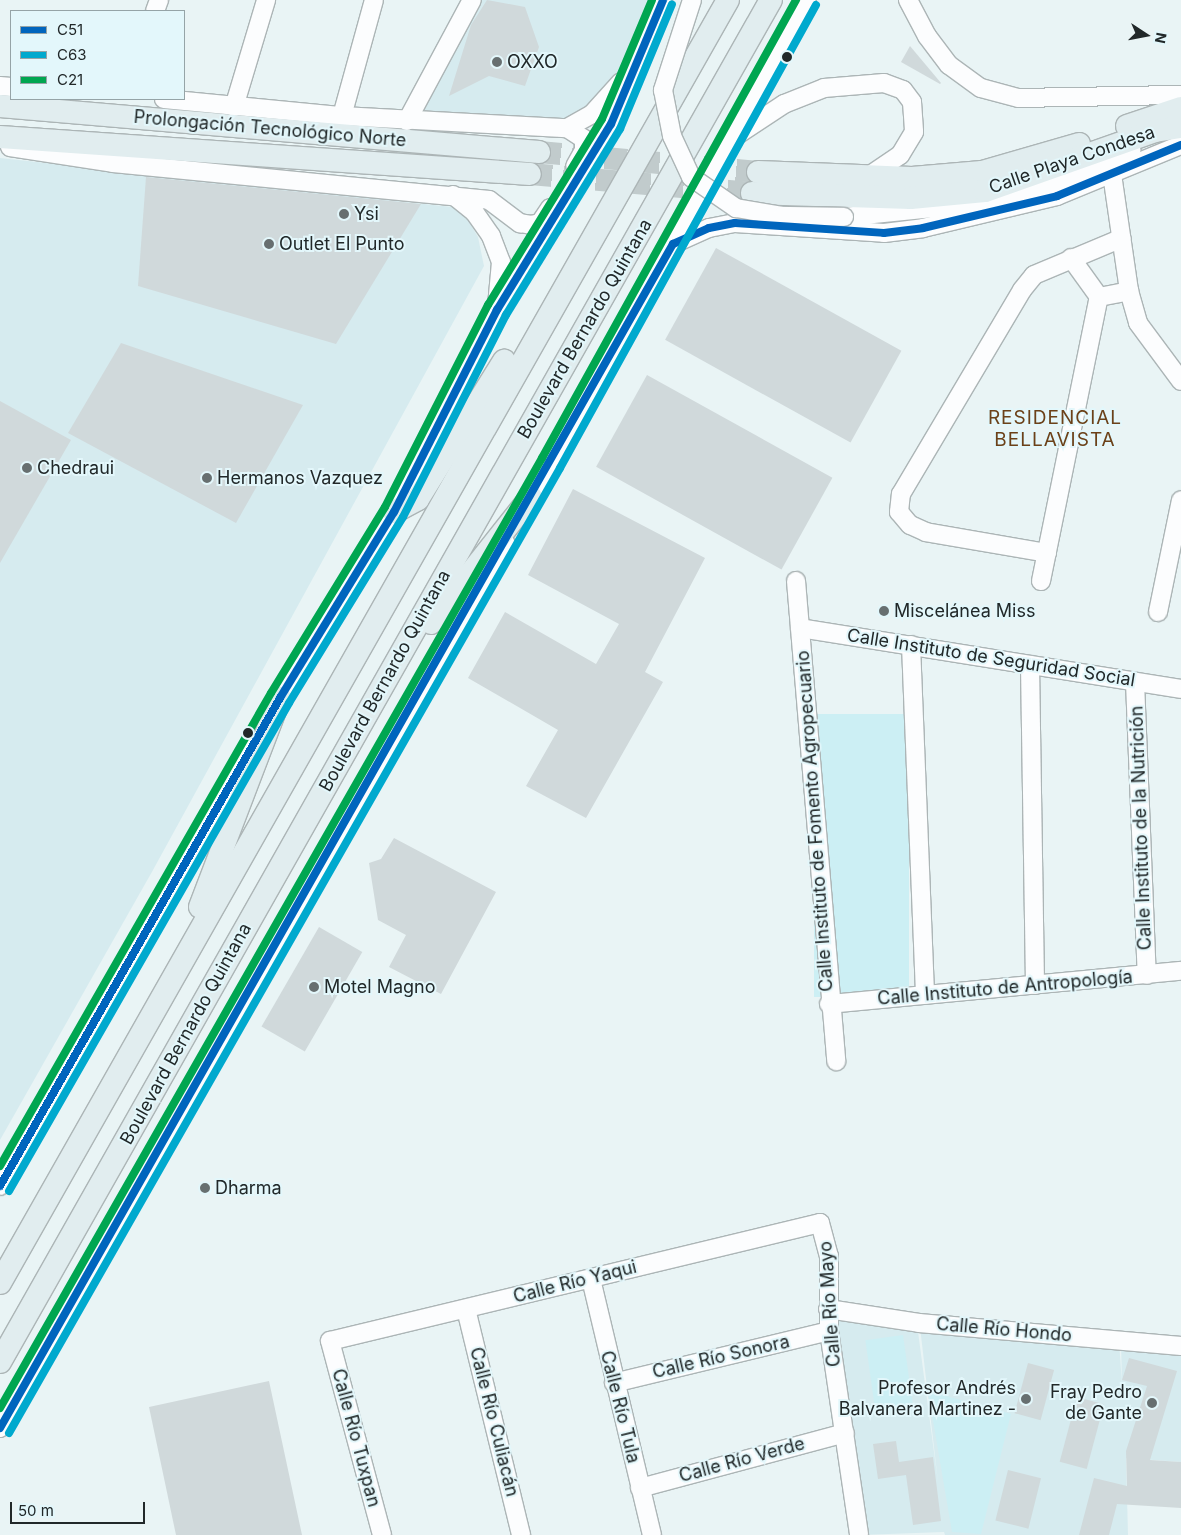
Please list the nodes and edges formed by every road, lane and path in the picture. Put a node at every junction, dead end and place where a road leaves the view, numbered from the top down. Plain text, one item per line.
1 (266, 0) edge
2 (374, 0) edge
3 (472, 0) edge
4 (663, 0) edge
5 (692, 0) edge
6 (728, 0) edge
7 (771, 0) edge
8 (807, 0) edge
9 (908, 0) edge
10 (637, 57) junction
11 (1181, 95) edge
12 (173, 100) edge
13 (0, 106) edge
14 (234, 107) junction
15 (1181, 108) edge
16 (342, 116) junction
17 (407, 121) junction
18 (1181, 127) edge
19 (567, 128) junction
20 (1181, 136) edge
21 (0, 137) edge
22 (726, 143) junction
23 (1181, 144) edge
24 (0, 145) edge
25 (539, 152) tunnel mouth
26 (530, 174) tunnel mouth
27 (1112, 174) junction
28 (866, 178) junction
29 (453, 194) junction
30 (1122, 238) junction
31 (673, 244) junction
32 (1071, 258) junction
33 (1129, 291) junction
34 (557, 297) junction
35 (1099, 297) junction
36 (497, 310) junction
37 (1181, 381) edge
38 (531, 497) junction
39 (1181, 500) edge
40 (394, 512) junction
41 (1047, 553) junction
42 (796, 581) dead end
43 (1041, 581) dead end
44 (1158, 612) dead end
45 (800, 628) junction
46 (912, 646) junction
47 (1030, 665) junction
48 (387, 679) junction
49 (1135, 682) junction
50 (1181, 689) edge
51 (280, 698) junction
52 (1181, 972) edge
53 (1146, 975) junction
54 (172, 979) junction
55 (1035, 985) junction
56 (925, 995) junction
57 (829, 1004) junction
58 (836, 1062) dead end
59 (0, 1186) edge
60 (820, 1223) joint
61 (591, 1278) junction
62 (0, 1283) edge
63 (466, 1309) junction
64 (828, 1309) junction
65 (829, 1331) junction
66 (330, 1341) joint
67 (1181, 1346) edge
68 (0, 1362) edge
69 (614, 1383) junction
70 (0, 1428) edge
71 (845, 1433) junction
72 (640, 1488) junction
73 (382, 1535) edge
74 (521, 1535) edge
75 (652, 1535) edge
76 (859, 1535) edge

1 - 14 street
2 - 16 street
3 - 17 street
4 - 10 street
5 - 20 street, bridge
6 - 34 main road
7 - 48 main road, Boulevard Bernardo Quintana
8 - 22 street
9 - 11 street
10 - 19 street
10 - 36 street
12 - 14 street
13 - 25 main road, Prolongación Tecnológico Norte
14 - 16 street
15 - 28 main road, Calle Playa Condesa
16 - 17 street
17 - 19 street
18 - 28 main road, Calle Playa Condesa
19 - 29 street
21 - 26 main road, Prolongación Tecnológico Norte
22 - 28 street
22 - 31 street
23 - 27 street
24 - 29 street
27 - 30 street
27 - 31 street
29 - 36 street
30 - 32 street
30 - 33 street
31 - 38 street
32 - 35 street
32 - 41 street
33 - 35 street
33 - 37 street
34 - 40 main road
34 - 54 main road
35 - 41 street
36 - 40 street
38 - 48 main road
38 - 70 street
39 - 44 street
40 - 51 street
41 - 43 street
42 - 45 street, Calle Instituto de Fomento Agropecuario
45 - 46 street, Calle Instituto de Seguridad Social
45 - 57 street, Calle Instituto de Fomento Agropecuario
46 - 47 street, Calle Instituto de Seguridad Social
46 - 56 street
47 - 49 street, Calle Instituto de Seguridad Social
47 - 55 street
48 - 68 main road, Boulevard Bernardo Quintana
49 - 50 street, Calle Instituto de Seguridad Social
49 - 53 street, Calle Instituto de la Nutrición
51 - 54 main road
51 - 59 street
52 - 53 street, Calle Instituto de Antropología
53 - 55 street, Calle Instituto de Antropología
54 - 62 main road
55 - 56 street, Calle Instituto de Antropología
56 - 57 street, Calle Instituto de Antropología
57 - 58 street, Calle Instituto de Fomento Agropecuario
60 - 61 street, Calle Río Yaqui
60 - 64 street, Calle Río Mayo
61 - 63 street, Calle Río Yaqui
61 - 69 street, Calle Río Tula
63 - 66 street, Calle Río Yaqui
63 - 74 street, Calle Río Culiacán
64 - 65 street, Calle Río Mayo
64 - 67 street, Calle Río Hondo
65 - 69 street, Calle Río Sonora
65 - 71 street, Calle Río Mayo
66 - 73 street, Calle Río Tuxpan
69 - 72 street, Calle Río Tula
71 - 72 street, Calle Río Verde
71 - 76 street, Calle Río Mayo
72 - 75 street, Calle Río Tula

